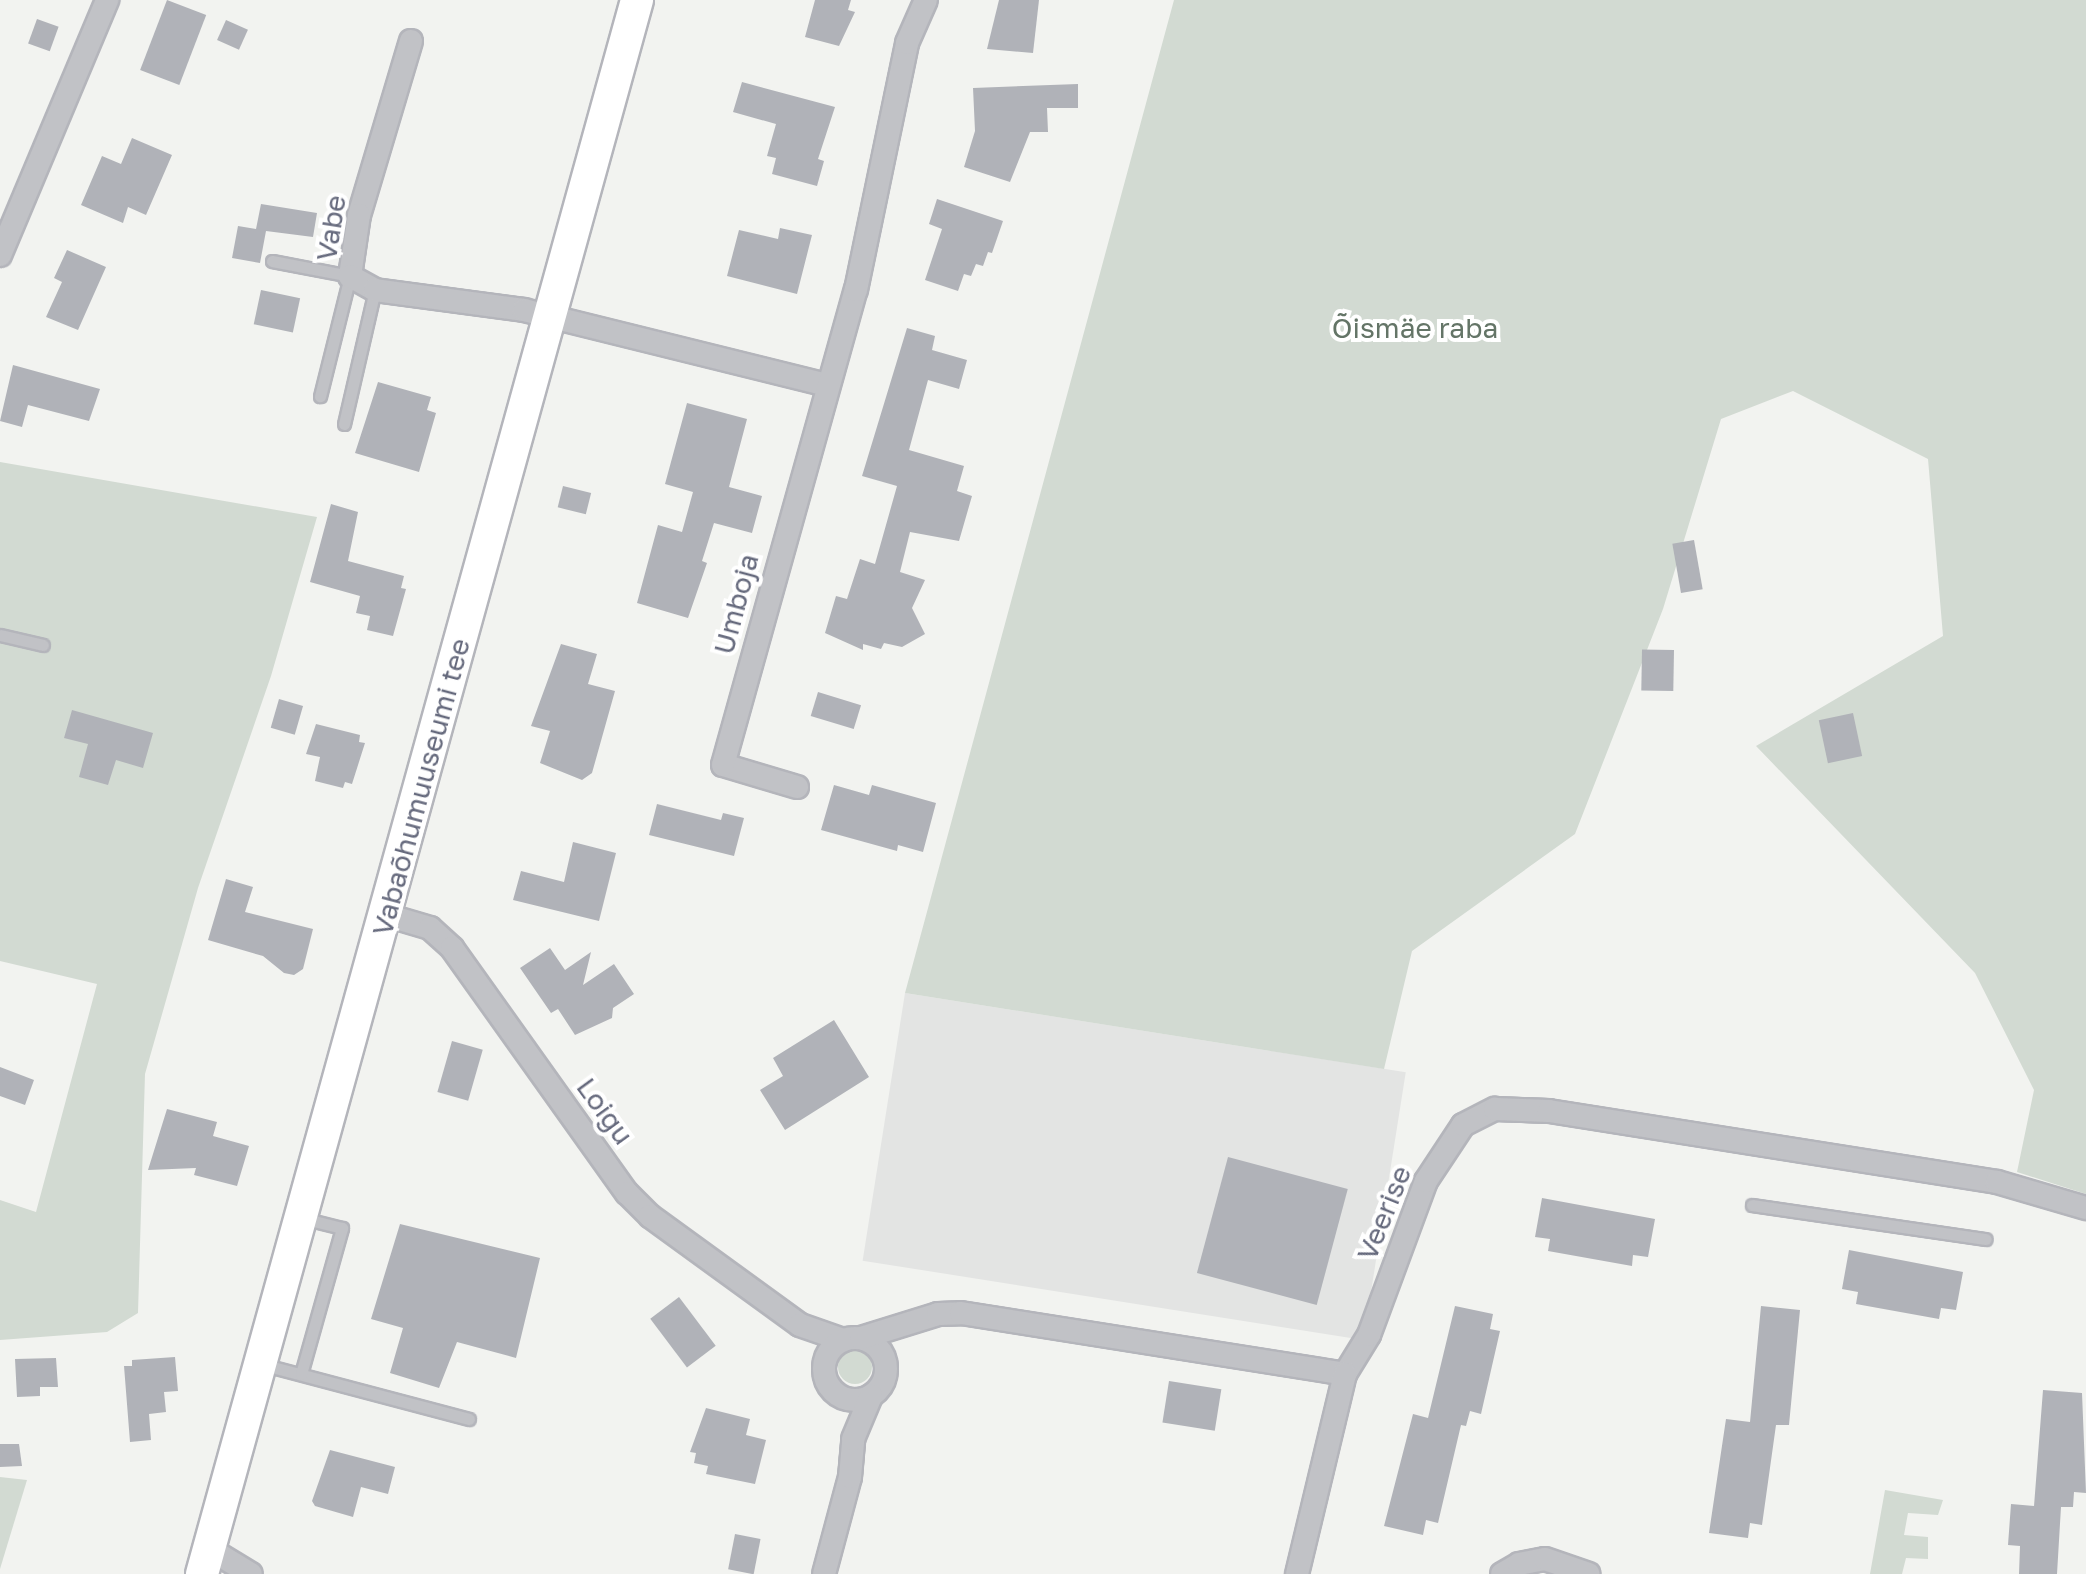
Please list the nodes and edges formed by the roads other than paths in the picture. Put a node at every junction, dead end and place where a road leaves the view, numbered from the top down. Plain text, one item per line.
1 (107, 0) edge
2 (637, 0) edge
3 (926, 0) edge
4 (411, 41) dead end
5 (0, 255) edge
6 (272, 261) dead end
7 (350, 276) junction
8 (375, 290) junction
9 (550, 316) junction
10 (827, 385) junction
11 (320, 396) dead end
12 (344, 424) dead end
13 (0, 635) edge
14 (43, 645) dead end
15 (797, 787) dead end
16 (386, 915) junction
17 (1752, 1205) dead end
18 (2086, 1208) edge
19 (301, 1218) junction
20 (1986, 1239) dead end
21 (911, 1322) junction
22 (800, 1325) junction
23 (852, 1339) junction
24 (260, 1364) junction
25 (887, 1367) junction
26 (824, 1372) junction
27 (301, 1374) junction
28 (1345, 1374) junction
29 (871, 1396) junction
30 (840, 1397) junction
31 (469, 1419) dead end
32 (853, 1439) junction
33 (205, 1561) edge
34 (251, 1574) edge
35 (824, 1574) edge
36 (1297, 1574) edge
37 (1502, 1574) edge
38 (1589, 1574) edge

1 - 5 street
2 - 9 street, Vabaõhumuuseumi tee
3 - 10 street, Umboja
4 - 7 street, Vabe
6 - 7 lane
7 - 8 street, Vabe
7 - 11 lane
8 - 9 street, Vabe
8 - 12 lane
9 - 10 street
9 - 16 street, Vabaõhumuuseumi tee
10 - 15 street, Umboja
13 - 14 lane
16 - 19 street, Vabaõhumuuseumi tee
16 - 22 street, Loigu
17 - 20 lane
18 - 28 street, Veerise
19 - 24 street, Vabaõhumuuseumi tee
19 - 27 lane
21 - 23 street
21 - 25 street
21 - 28 street
22 - 23 street, Loigu
22 - 26 street, Loigu
23 - 25 street
23 - 26 street
24 - 27 lane
24 - 33 street, Vabaõhumuuseumi tee
25 - 29 street
26 - 30 street
27 - 31 lane
28 - 36 street, Veerise
29 - 30 street
29 - 32 street
30 - 32 street
32 - 35 street
33 - 34 street
37 - 38 street

